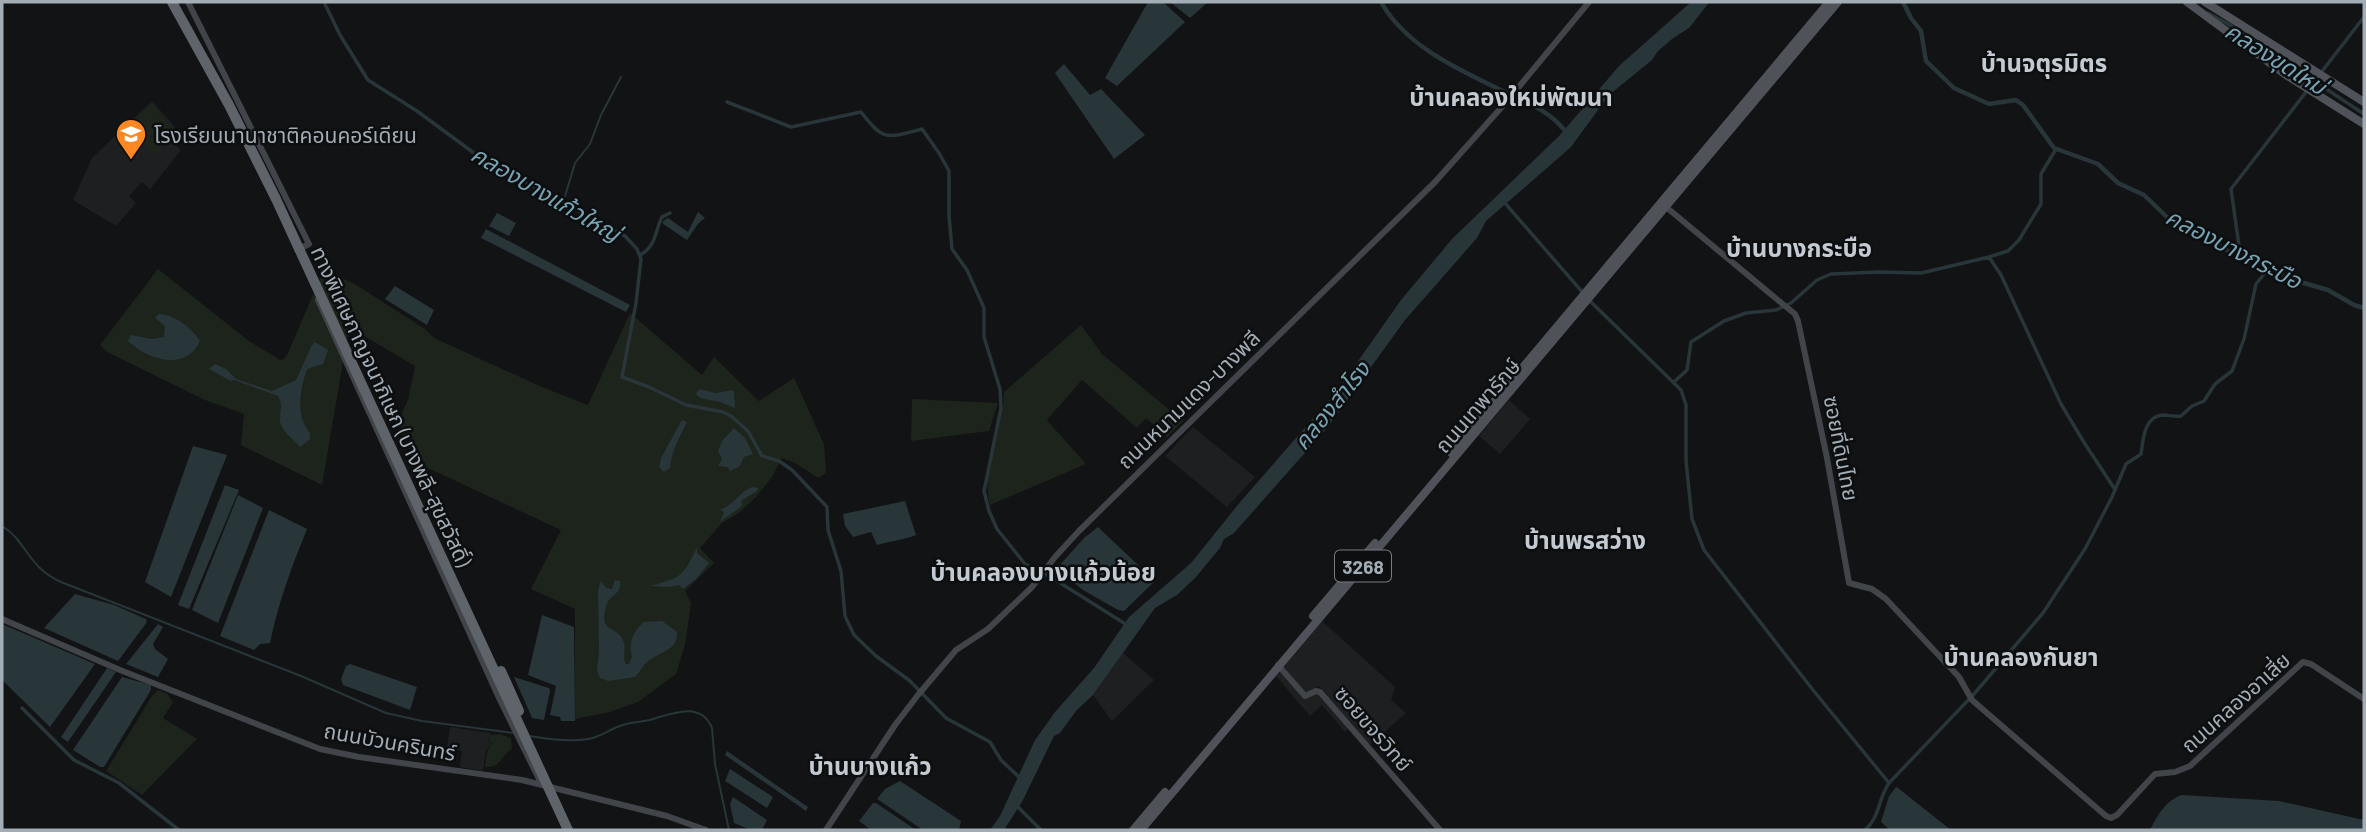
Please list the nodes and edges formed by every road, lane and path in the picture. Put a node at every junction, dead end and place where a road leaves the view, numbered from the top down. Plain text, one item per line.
1 (170, 2) edge
2 (179, 2) edge
3 (188, 2) edge
4 (1589, 2) edge
5 (2187, 2) edge
6 (2204, 2) edge
7 (1831, 4) edge
8 (2364, 102) edge
9 (2364, 124) edge
10 (1665, 207) junction
11 (295, 251) junction
12 (1587, 297) junction
13 (1327, 604) junction
14 (2, 619) edge
15 (1278, 665) junction
16 (1970, 698) joint
17 (2364, 699) edge
18 (542, 785) junction
19 (568, 830) edge
20 (574, 830) edge
21 (706, 830) edge
22 (826, 830) edge
23 (1133, 830) edge
24 (1141, 830) edge
25 (1440, 830) edge

1 - 11 main road
1 - 19 highway, ทางพิเศษกาญจนาภิเษก (บางพลี-สุขสวัสดิ์), bridge
2 - 20 highway, ทางพิเศษกาญจนาภิเษก (บางพลี-สุขสวัสดิ์), bridge
3 - 11 main road
4 - 22 main road, ถนนหนามแดง-บางพลี
5 - 9 main road
6 - 8 main road
7 - 10 main road, ถนนเทพารักษ์ / 3268
7 - 12 main road, ถนนเทพารักษ์ / 3268
10 - 12 main road, ถนนเทพารักษ์ / 3268
10 - 16 main road, ซอยที่ดินไทย
11 - 18 main road
12 - 13 main road, ถนนเทพารักษ์ / 3268
13 - 15 main road, ถนนเทพารักษ์ / 3268
13 - 23 main road, ถนนเทพารักษ์ / 3268
14 - 18 main road, ถนนบัวนครินทร์
15 - 24 main road, ถนนเทพารักษ์ / 3268
15 - 25 main road, ซอยขจรวิทย์
16 - 17 main road, ถนนคลองอาเสี่ย
18 - 21 main road, ถนนบัวนครินทร์

